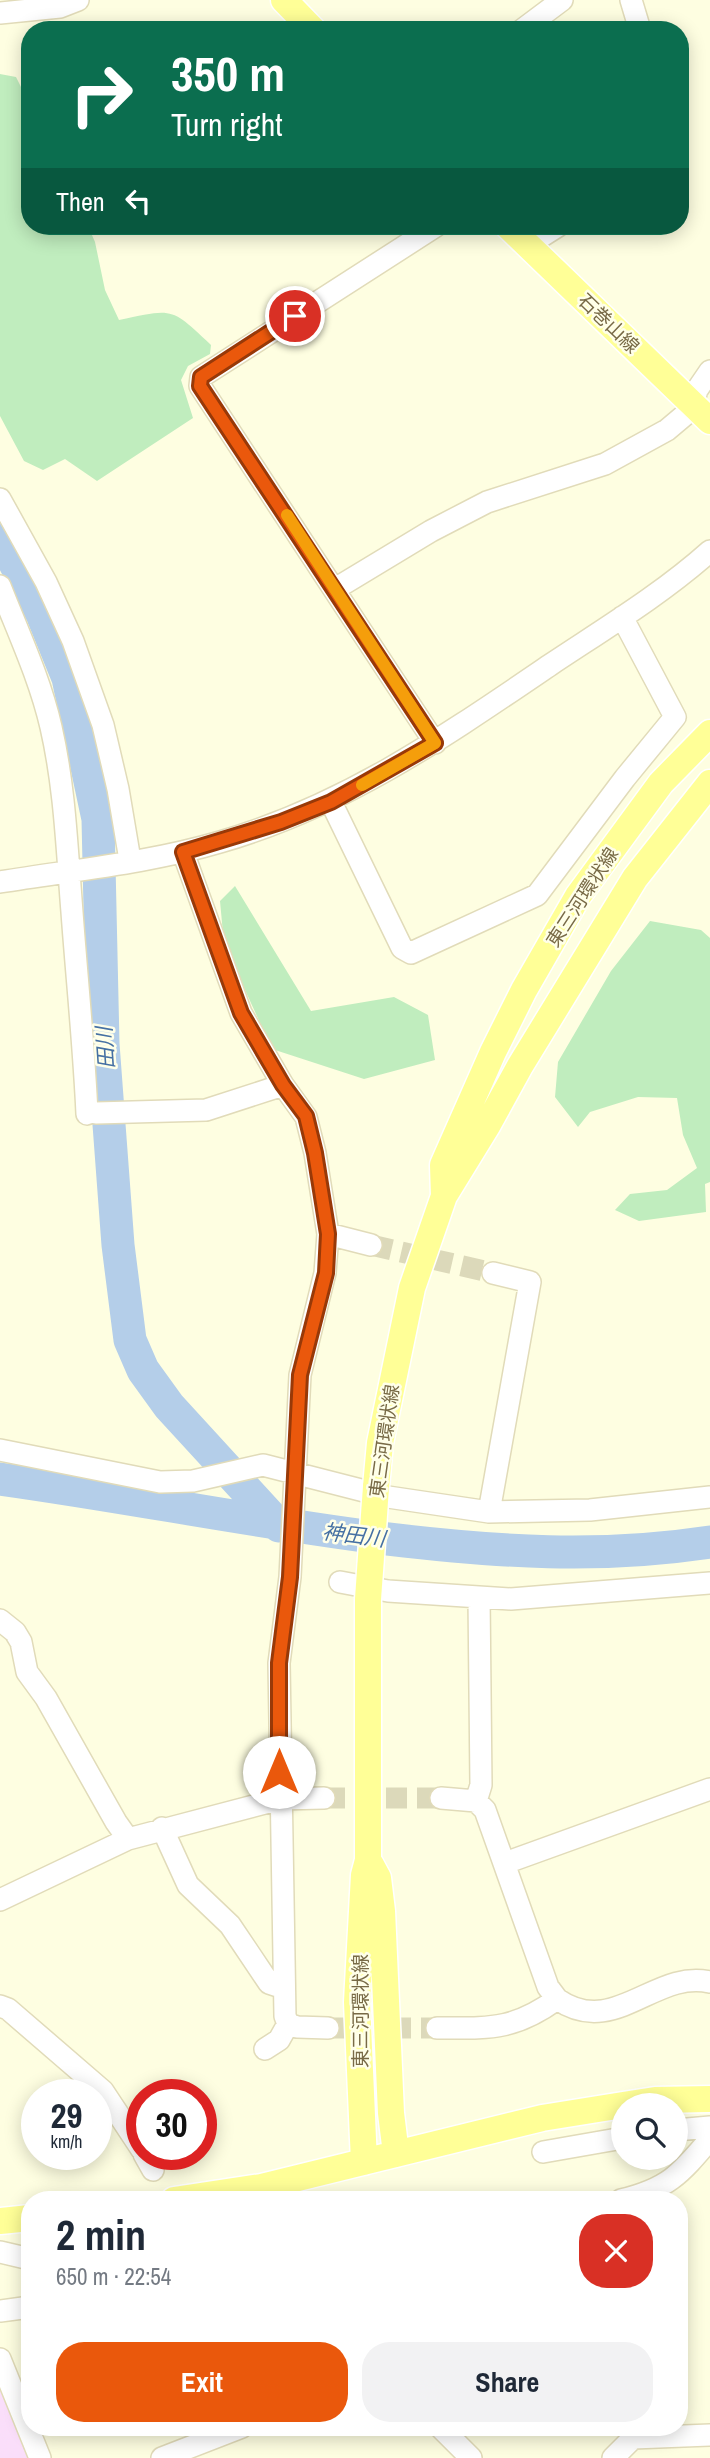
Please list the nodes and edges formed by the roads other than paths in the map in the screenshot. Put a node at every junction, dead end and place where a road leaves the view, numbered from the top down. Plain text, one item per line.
1 (78, 0) edge
2 (284, 0) edge
3 (562, 0) edge
4 (631, 0) edge
5 (0, 13) edge
6 (304, 21) edge
7 (534, 21) edge
8 (637, 21) edge
9 (422, 235) edge
10 (517, 235) edge
11 (544, 235) edge
12 (528, 245) junction
13 (710, 371) edge
14 (702, 412) edge
15 (0, 499) edge
16 (710, 551) edge
17 (0, 586) edge
18 (335, 589) junction
19 (622, 617) junction
20 (710, 733) edge
21 (435, 743) junction
22 (708, 789) edge
23 (331, 802) junction
24 (183, 852) junction
25 (125, 861) junction
26 (76, 869) junction
27 (0, 882) edge
28 (283, 1085) junction
29 (443, 1196) junction
30 (328, 1234) junction
31 (372, 1245) tunnel mouth
32 (493, 1273) tunnel mouth
33 (0, 1450) edge
34 (295, 1475) junction
35 (710, 1497) edge
36 (489, 1512) junction
37 (340, 1582) dead end
38 (710, 1583) edge
39 (479, 1597) junction
40 (0, 1620) edge
41 (710, 1789) edge
42 (324, 1798) tunnel mouth
43 (441, 1798) tunnel mouth
44 (280, 1799) junction
45 (476, 1801) junction
46 (162, 1828) junction
47 (128, 1839) junction
48 (368, 1860) junction
49 (505, 1863) junction
50 (0, 1900) edge
51 (710, 1982) edge
52 (284, 1988) junction
53 (557, 1999) junction
54 (0, 2006) edge
55 (288, 2024) junction
56 (328, 2028) tunnel mouth
57 (437, 2028) tunnel mouth
58 (265, 2049) dead end
59 (688, 2099) edge
60 (710, 2099) edge
61 (611, 2107) edge
62 (126, 2127) edge
63 (710, 2127) edge
64 (688, 2129) edge
65 (710, 2139) edge
66 (611, 2140) edge
67 (543, 2151) dead end
68 (396, 2154) junction
69 (364, 2162) junction
70 (234, 2191) edge
71 (654, 2191) edge
72 (21, 2219) edge
73 (0, 2221) edge
74 (0, 2252) edge
75 (21, 2257) edge
76 (21, 2308) edge
77 (0, 2311) edge
78 (0, 2360) edge
79 (21, 2411) edge
80 (688, 2434) edge
81 (710, 2435) edge
82 (31, 2436) edge
83 (219, 2436) edge
84 (449, 2436) edge
85 (626, 2436) edge
86 (40, 2458) edge
87 (162, 2458) edge
88 (471, 2458) edge
89 (613, 2458) edge

1 - 5 street
2 - 6 main road
3 - 7 street
4 - 8 street
9 - 18 street
10 - 12 main road, 石巻山線
11 - 12 street
12 - 14 main road, 石巻山線
13 - 14 street
14 - 18 street
15 - 25 street
16 - 19 street
17 - 26 street
18 - 21 street
19 - 21 street
19 - 23 street
20 - 29 main road, 東三河環状線
21 - 23 street
22 - 29 main road, 東三河環状線
23 - 24 street
24 - 25 street
24 - 28 street
25 - 26 street
26 - 27 street
26 - 28 street
28 - 30 street
29 - 48 main road, 東三河環状線, bridge
30 - 31 street
30 - 34 street
32 - 36 street
33 - 34 street
34 - 36 street
34 - 44 street
35 - 36 street
37 - 39 street
38 - 39 street
39 - 45 street
40 - 47 street
41 - 49 street
42 - 44 street
43 - 45 street
44 - 46 street
44 - 52 street
45 - 49 street
46 - 47 street
46 - 52 street
47 - 50 street
48 - 68 main road, 東三河環状線
48 - 69 main road, 東三河環状線
49 - 53 street
51 - 53 street
52 - 55 street
53 - 57 street
54 - 62 street
55 - 56 street
55 - 58 street
59 - 60 main road
61 - 68 main road
63 - 64 street
65 - 71 street
66 - 67 street
68 - 69 main road
69 - 70 main road
72 - 73 main road
74 - 75 street
76 - 77 street
78 - 79 street
80 - 81 street
82 - 86 street
83 - 87 street
84 - 88 street
85 - 89 street

